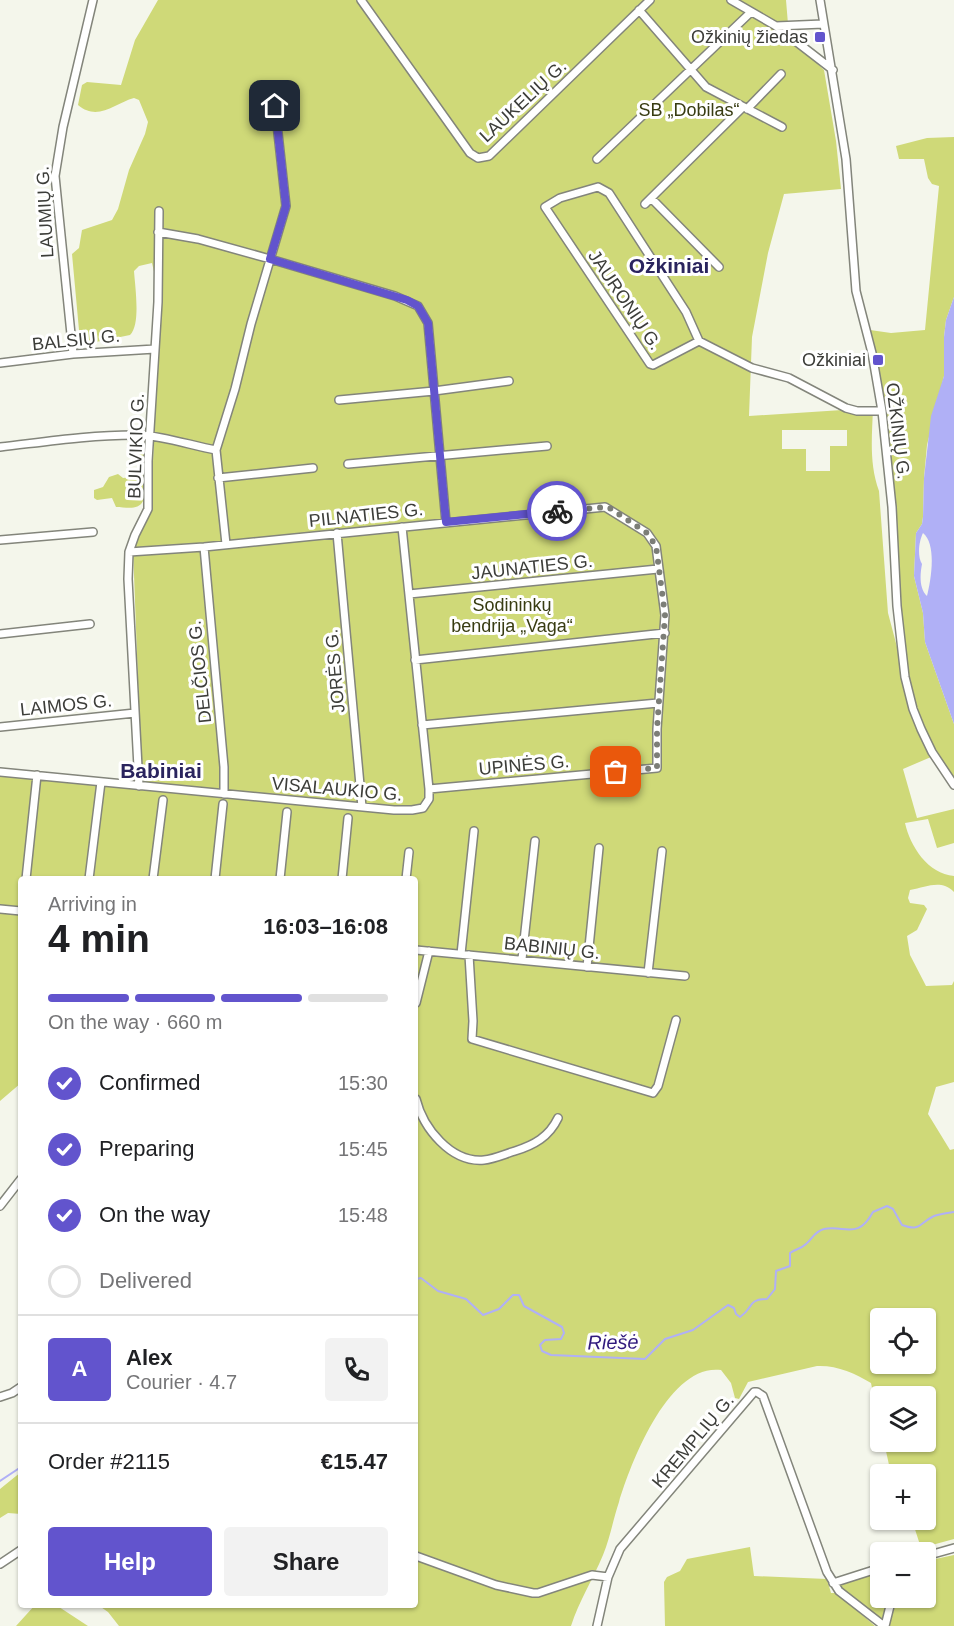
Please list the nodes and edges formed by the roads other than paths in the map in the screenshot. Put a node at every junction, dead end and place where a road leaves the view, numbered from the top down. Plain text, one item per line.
1 (93, 0) edge
2 (361, 0) edge
3 (650, 0) edge
4 (731, 0) edge
5 (820, 0) edge
6 (639, 10) junction
7 (751, 12) junction
8 (823, 24) junction
9 (776, 26) junction
10 (691, 68) junction
11 (832, 70) junction
12 (781, 74) dead end
13 (275, 106) dead end
14 (745, 108) junction
15 (782, 127) dead end
16 (597, 159) dead end
17 (651, 198) junction
18 (645, 204) dead end
19 (159, 211) dead end
20 (158, 232) junction
21 (270, 259) junction
22 (718, 267) dead end
23 (699, 341) junction
24 (155, 350) junction
25 (73, 354) junction
26 (0, 363) edge
27 (509, 381) dead end
28 (434, 391) junction
29 (339, 400) dead end
30 (882, 411) junction
31 (150, 436) junction
32 (547, 446) dead end
33 (0, 447) edge
34 (216, 450) junction
35 (440, 456) junction
36 (348, 464) dead end
37 (313, 468) dead end
38 (218, 478) junction
39 (446, 522) junction
40 (402, 527) junction
41 (93, 532) dead end
42 (337, 533) junction
43 (0, 540) edge
44 (226, 544) junction
45 (204, 547) junction
46 (129, 552) junction
47 (658, 569) junction
48 (409, 594) junction
49 (90, 624) dead end
50 (664, 633) junction
51 (0, 634) edge
52 (415, 660) junction
53 (658, 703) junction
54 (135, 713) junction
55 (422, 725) junction
56 (0, 727) edge
57 (0, 772) edge
58 (36, 775) junction
59 (101, 782) junction
60 (954, 785) edge
61 (139, 786) junction
62 (429, 789) junction
63 (224, 794) junction
64 (163, 800) dead end
65 (223, 804) dead end
66 (362, 807) junction
67 (287, 812) dead end
68 (348, 818) dead end
69 (474, 831) dead end
70 (535, 841) dead end
71 (599, 848) dead end
72 (662, 851) dead end
73 (409, 852) dead end
74 (26, 876) edge
75 (89, 876) edge
76 (153, 876) edge
77 (215, 876) edge
78 (280, 876) edge
79 (342, 876) edge
80 (406, 876) edge
81 (0, 909) edge
82 (18, 911) edge
83 (418, 950) edge
84 (429, 951) junction
85 (465, 954) junction
86 (522, 959) junction
87 (587, 967) junction
88 (648, 973) junction
89 (685, 976) dead end
90 (418, 995) edge
91 (676, 1020) dead end
92 (418, 1105) edge
93 (558, 1118) dead end
94 (18, 1183) edge
95 (0, 1206) edge
96 (18, 1389) edge
97 (0, 1397) edge
98 (954, 1548) edge
99 (18, 1552) edge
100 (936, 1553) edge
101 (418, 1557) edge
102 (0, 1564) edge
103 (870, 1571) edge
104 (608, 1577) junction
105 (833, 1583) junction
106 (889, 1608) edge
107 (597, 1626) edge
108 (884, 1626) edge

1 - 25 street, LAUMIŲ G.
2 - 6 street, LAUKELIŲ G.
3 - 6 street, LAUKELIŲ G.
4 - 7 street
5 - 8 street, OŽKINIŲ G.
6 - 10 street
7 - 9 street
7 - 10 street
8 - 9 street
8 - 11 street, OŽKINIŲ G.
9 - 11 street
10 - 14 street
10 - 16 street
11 - 30 street, OŽKINIŲ G.
12 - 14 street
13 - 21 street
14 - 15 street
14 - 17 street
17 - 18 street
17 - 22 street
19 - 20 street, BULVIKIO G.
20 - 21 street
20 - 24 street, BULVIKIO G.
21 - 28 street
21 - 34 street
23 - 23 street, JAURONIŲ G.
23 - 30 street
24 - 25 street, BALSIŲ G.
24 - 31 street, BULVIKIO G.
25 - 26 street, BALSIŲ G.
27 - 28 street
28 - 29 street
28 - 35 street
30 - 60 street, OŽKINIŲ G.
31 - 33 street
31 - 34 street
31 - 46 street, BULVIKIO G.
32 - 35 street
34 - 38 street
35 - 36 street
35 - 39 street
37 - 38 street
38 - 44 street
39 - 40 street, PILNATIES G.
39 - 47 street, PILNATIES G.
40 - 42 street, PILNATIES G.
40 - 48 street, VISALAUKIO G.
41 - 43 street
42 - 44 street, PILNATIES G.
42 - 66 street, JORĖS G.
44 - 45 street, PILNATIES G.
45 - 46 street, PILNATIES G.
45 - 63 street, DELČIOS G.
46 - 54 street, BULVIKIO G.
47 - 48 street, JAUNATIES G.
47 - 50 street
48 - 52 street, VISALAUKIO G.
49 - 51 street
50 - 52 street
50 - 53 street
52 - 55 street, VISALAUKIO G.
53 - 55 street
53 - 62 street, UPINĖS G.
54 - 56 street, LAIMOS G.
54 - 61 street, BULVIKIO G.
55 - 62 street, VISALAUKIO G.
57 - 58 street, VISALAUKIO G.
58 - 59 street, VISALAUKIO G.
58 - 74 street
59 - 61 street, VISALAUKIO G.
59 - 75 street
61 - 63 street, VISALAUKIO G.
62 - 66 street, VISALAUKIO G.
63 - 66 street, VISALAUKIO G.
64 - 76 street
65 - 77 street
67 - 78 street
68 - 79 street
69 - 85 street
70 - 86 street
71 - 87 street
72 - 88 street
73 - 80 street
81 - 82 street
83 - 84 street, BABINIŲ G.
84 - 85 street, BABINIŲ G.
84 - 90 street
85 - 86 street, BABINIŲ G.
85 - 91 street
86 - 87 street, BABINIŲ G.
87 - 88 street, BABINIŲ G.
88 - 89 street, BABINIŲ G.
92 - 93 street
94 - 95 street
96 - 97 street
98 - 100 street
99 - 102 street
101 - 104 street
103 - 105 street
104 - 105 street, KREMPLIŲ G.
104 - 107 street, KREMPLIŲ G.
105 - 108 street, KREMPLIŲ G.
106 - 108 street

